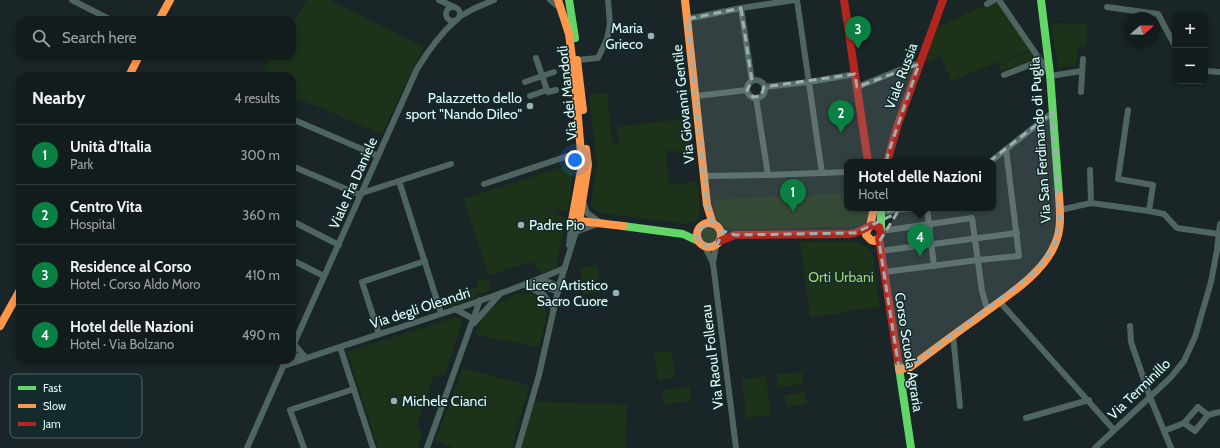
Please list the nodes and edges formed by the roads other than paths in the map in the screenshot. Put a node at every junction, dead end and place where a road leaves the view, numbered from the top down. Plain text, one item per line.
1 (72, 0) edge
2 (170, 0) edge
3 (439, 0) edge
4 (494, 0) edge
5 (550, 0) edge
6 (558, 0) edge
7 (569, 0) edge
8 (575, 0) edge
9 (608, 0) edge
10 (685, 0) edge
11 (796, 0) edge
12 (844, 0) edge
13 (943, 0) edge
14 (994, 0) edge
15 (999, 0) edge
16 (1040, 0) edge
17 (987, 4) dead end
18 (1107, 7) dead end
19 (456, 8) junction
20 (741, 8) junction
21 (472, 9) junction
22 (560, 9) junction
23 (571, 10) junction
24 (447, 15) junction
25 (103, 16) edge
26 (161, 16) edge
27 (457, 18) junction
28 (687, 19) junction
29 (443, 32) junction
30 (1172, 40) edge
31 (536, 58) dead end
32 (1083, 59) dead end
33 (137, 60) edge
34 (578, 60) junction
35 (1040, 61) junction
36 (919, 64) junction
37 (1082, 71) junction
38 (1208, 71) edge
39 (131, 72) edge
40 (554, 72) dead end
41 (1219, 73) edge
42 (855, 74) junction
43 (1004, 75) dead end
44 (1050, 75) junction
45 (542, 76) junction
46 (752, 81) junction
47 (525, 82) dead end
48 (809, 82) junction
49 (764, 87) junction
50 (857, 87) junction
51 (547, 90) junction
52 (556, 90) dead end
53 (747, 90) junction
54 (1081, 92) dead end
55 (530, 96) dead end
56 (696, 96) junction
57 (756, 98) junction
58 (1128, 110) dead end
59 (1053, 112) junction
60 (296, 121) edge
61 (1006, 149) junction
62 (584, 151) junction
63 (378, 156) junction
64 (868, 159) edge
65 (888, 159) edge
66 (994, 159) edge
67 (451, 164) dead end
68 (296, 167) edge
69 (1090, 170) dead end
70 (844, 172) edge
71 (822, 173) junction
72 (768, 175) junction
73 (704, 176) junction
74 (399, 181) junction
75 (484, 184) dead end
76 (364, 190) junction
77 (582, 202) junction
78 (1091, 203) junction
79 (707, 205) junction
80 (1060, 210) junction
81 (878, 211) edge
82 (879, 211) edge
83 (927, 211) edge
84 (1149, 211) junction
85 (576, 218) junction
86 (296, 223) edge
87 (601, 223) junction
88 (704, 224) junction
89 (713, 224) junction
90 (929, 224) junction
91 (1220, 224) edge
92 (870, 226) junction
93 (720, 229) junction
94 (698, 230) junction
95 (576, 232) junction
96 (855, 233) junction
97 (1017, 233) junction
98 (683, 234) junction
99 (1219, 234) junction
100 (735, 235) junction
101 (879, 235) junction
102 (975, 239) junction
103 (698, 241) junction
104 (718, 243) junction
105 (931, 244) junction
106 (339, 245) junction
107 (705, 247) junction
108 (1218, 250) edge
109 (880, 251) junction
110 (978, 260) junction
111 (425, 261) junction
112 (882, 261) junction
113 (296, 262) edge
114 (713, 263) junction
115 (934, 266) junction
116 (566, 268) junction
117 (884, 272) junction
118 (324, 276) junction
119 (540, 279) junction
120 (533, 282) junction
121 (525, 285) junction
122 (559, 289) junction
123 (501, 293) junction
124 (16, 297) edge
125 (478, 301) junction
126 (999, 301) junction
127 (455, 309) junction
128 (554, 309) junction
129 (988, 309) junction
130 (442, 313) junction
131 (470, 318) junction
132 (0, 326) edge
133 (471, 326) junction
134 (1130, 326) dead end
135 (379, 334) junction
136 (953, 335) junction
137 (296, 339) edge
138 (340, 347) junction
139 (296, 349) edge
140 (296, 356) edge
141 (306, 358) junction
142 (296, 360) edge
143 (285, 364) edge
144 (899, 369) junction
145 (354, 389) junction
146 (1150, 397) junction
147 (1089, 400) junction
148 (960, 406) dead end
149 (1220, 412) edge
150 (1208, 415) junction
151 (1026, 418) dead end
152 (1184, 423) junction
153 (1114, 430) junction
154 (1164, 431) junction
155 (247, 448) edge
156 (304, 448) edge
157 (373, 448) edge
158 (427, 448) edge
159 (518, 448) edge
160 (736, 448) edge
161 (911, 448) edge
162 (1095, 448) edge
163 (1171, 448) edge

1 - 25 street
2 - 26 street
3 - 19 street
3 - 24 street
4 - 21 street, Viale Fra Daniele
5 - 22 street
6 - 22 street, Via dei Mandorli
7 - 23 street, Via dei Mandorli
8 - 23 street
9 - 34 street
10 - 28 street, Via Giovanni Gentile
11 - 20 street
11 - 48 street
12 - 42 street
13 - 36 street, Viale Russia
14 - 17 street
15 - 35 street
16 - 44 street, Via San Ferdinando di Puglia
18 - 30 street
19 - 21 street, Viale Fra Daniele
19 - 24 street
19 - 27 street
20 - 28 street
20 - 46 street
21 - 27 street, Viale Fra Daniele
22 - 62 street, Via dei Mandorli
23 - 34 street, Via dei Mandorli
24 - 27 street
24 - 29 street, Viale Fra Daniele
27 - 29 street, Viale Fra Daniele
28 - 56 street, Via Giovanni Gentile
29 - 63 street, Viale Fra Daniele
31 - 45 street
32 - 37 street
33 - 39 street
34 - 62 street, Via dei Mandorli
35 - 43 street
35 - 44 street
36 - 50 street
36 - 65 street, Viale Russia
37 - 44 street
37 - 54 street
38 - 41 street
40 - 45 street
42 - 48 street
42 - 50 street
44 - 59 street, Via San Ferdinando di Puglia
45 - 47 street
45 - 51 street
46 - 49 street
46 - 53 street
48 - 49 street
48 - 71 street
49 - 57 street
50 - 64 street
51 - 52 street
51 - 55 street
53 - 56 street
53 - 57 street
56 - 73 street, Via Giovanni Gentile
57 - 72 street
58 - 84 street
59 - 61 street
59 - 80 street, Via San Ferdinando di Puglia
60 - 63 street
61 - 66 street
61 - 97 street
62 - 75 street
62 - 77 street, Via dei Mandorli
62 - 85 street, Via dei Mandorli
63 - 76 street, Viale Fra Daniele
67 - 74 street
68 - 76 street
69 - 78 street
70 - 71 street
71 - 72 street
72 - 73 street
73 - 79 street, Via Giovanni Gentile
74 - 76 street
74 - 111 street
76 - 106 street, Viale Fra Daniele
77 - 85 street, Via dei Mandorli
77 - 87 street
78 - 80 street
78 - 84 street
79 - 88 street, Via Giovanni Gentile
79 - 89 street, Via Giovanni Gentile
80 - 126 street, Via San Ferdinando di Puglia
81 - 92 street
82 - 101 street
83 - 90 street
84 - 99 street
85 - 87 street
85 - 95 street, Via dei Mandorli
85 - 116 street, Via dei Mandorli
86 - 106 street
87 - 95 street
87 - 98 street
88 - 89 street
88 - 94 street
89 - 93 street
90 - 101 street
90 - 102 street
90 - 105 street
91 - 99 street, Via Terminillo
92 - 96 street
92 - 101 street
92 - 101 street
93 - 100 street
93 - 104 street
94 - 98 street
94 - 103 street
95 - 116 street, Via dei Mandorli
96 - 100 street
96 - 101 street
97 - 102 street
97 - 110 street
98 - 103 street
99 - 108 street, Via Terminillo
100 - 104 street
101 - 109 street, Corso Scuola Agraria
101 - 112 street, Corso Scuola Agraria
102 - 105 street
102 - 110 street
103 - 107 street
104 - 107 street
104 - 114 street, Via Raoul Follerau
105 - 109 street
105 - 115 street
106 - 118 street, Viale Fra Daniele
107 - 114 street, Via Raoul Follerau
108 - 146 street, Via Terminillo
109 - 112 street, Corso Scuola Agraria
110 - 115 street
110 - 129 street
111 - 130 street
111 - 135 street
112 - 117 street, Corso Scuola Agraria
113 - 118 street
114 - 160 street, Via Raoul Follerau
115 - 117 street
116 - 119 street, Via degli Oleandri
116 - 122 street
117 - 144 street, Corso Scuola Agraria
118 - 137 street, Viale Fra Daniele
119 - 120 street, Via degli Oleandri
119 - 122 street
120 - 121 street, Via degli Oleandri
120 - 122 street
121 - 123 street, Via degli Oleandri
121 - 128 street
122 - 128 street
123 - 125 street, Via degli Oleandri
123 - 133 street
124 - 132 street
125 - 127 street, Via degli Oleandri
125 - 131 street
125 - 133 street
126 - 129 street, Via San Ferdinando di Puglia
126 - 147 street
127 - 130 street, Via degli Oleandri
127 - 131 street
128 - 159 street
129 - 136 street, Via San Ferdinando di Puglia
130 - 135 street, Via degli Oleandri
131 - 133 street
133 - 158 street
134 - 146 street
135 - 138 street, Via degli Oleandri
136 - 144 street, Via San Ferdinando di Puglia
136 - 148 street
138 - 141 street, Via degli Oleandri
138 - 145 street
139 - 141 street
140 - 141 street
141 - 142 street, Via degli Oleandri
143 - 155 street
144 - 161 street, Corso Scuola Agraria
145 - 156 street
145 - 157 street
146 - 153 street, Via Terminillo
146 - 154 street
147 - 151 street
147 - 153 street
149 - 150 street
150 - 152 street
150 - 152 street
152 - 154 street
153 - 162 street, Via Terminillo
154 - 163 street

